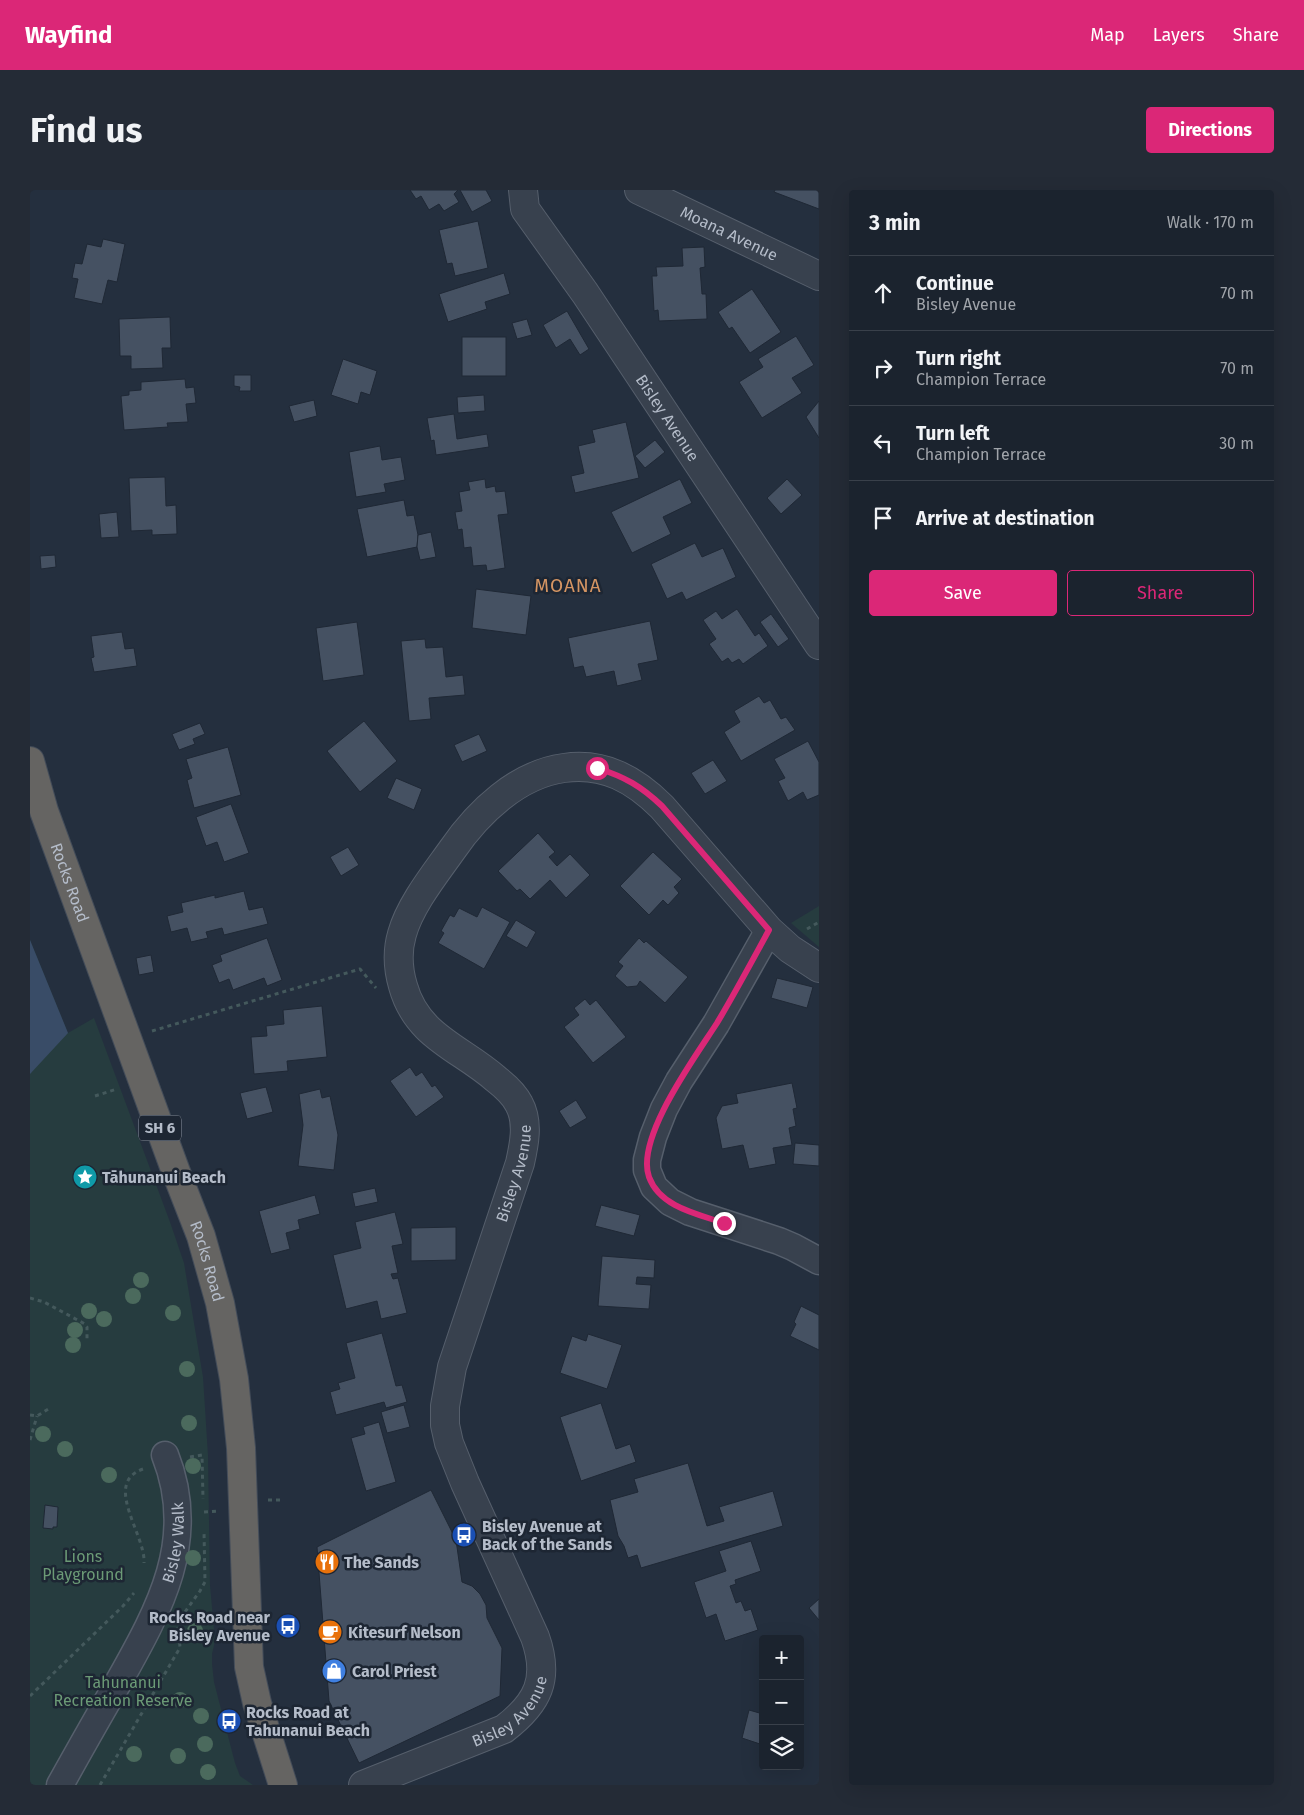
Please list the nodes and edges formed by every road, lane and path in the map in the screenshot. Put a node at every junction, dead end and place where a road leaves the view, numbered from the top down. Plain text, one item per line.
1 (639, 190) edge
2 (521, 196) edge
3 (819, 276) edge
4 (819, 645) edge
5 (30, 761) edge
6 (819, 922) edge
7 (769, 930) junction
8 (800, 934) dead end
9 (819, 968) edge
10 (381, 994) dead end
11 (146, 1033) dead end
12 (117, 1089) dead end
13 (95, 1096) dead end
14 (819, 1261) edge
15 (30, 1298) edge
16 (87, 1340) dead end
17 (50, 1408) dead end
18 (30, 1415) edge
19 (37, 1416) junction
20 (30, 1440) edge
21 (155, 1462) joint
22 (209, 1512) dead end
23 (204, 1520) dead end
24 (204, 1527) dead end
25 (144, 1568) dead end
26 (136, 1591) dead end
27 (184, 1613) dead end
28 (180, 1621) dead end
29 (30, 1696) edge
30 (60, 1785) edge
31 (100, 1785) edge
32 (283, 1785) edge
33 (363, 1785) edge

1 - 3 street, Moana Avenue
2 - 4 street, Bisley Avenue
5 - 32 highway, Rocks Road / SH 6
6 - 8 path
7 - 9 street, Bisley Avenue
7 - 14 street
7 - 33 street, Bisley Avenue
10 - 11 path
12 - 13 path
15 - 16 path
17 - 19 path
18 - 19 path
19 - 20 path
21 - 25 path
21 - 30 street, Bisley Walk
22 - 23 path
24 - 27 path
26 - 29 path
28 - 31 path

